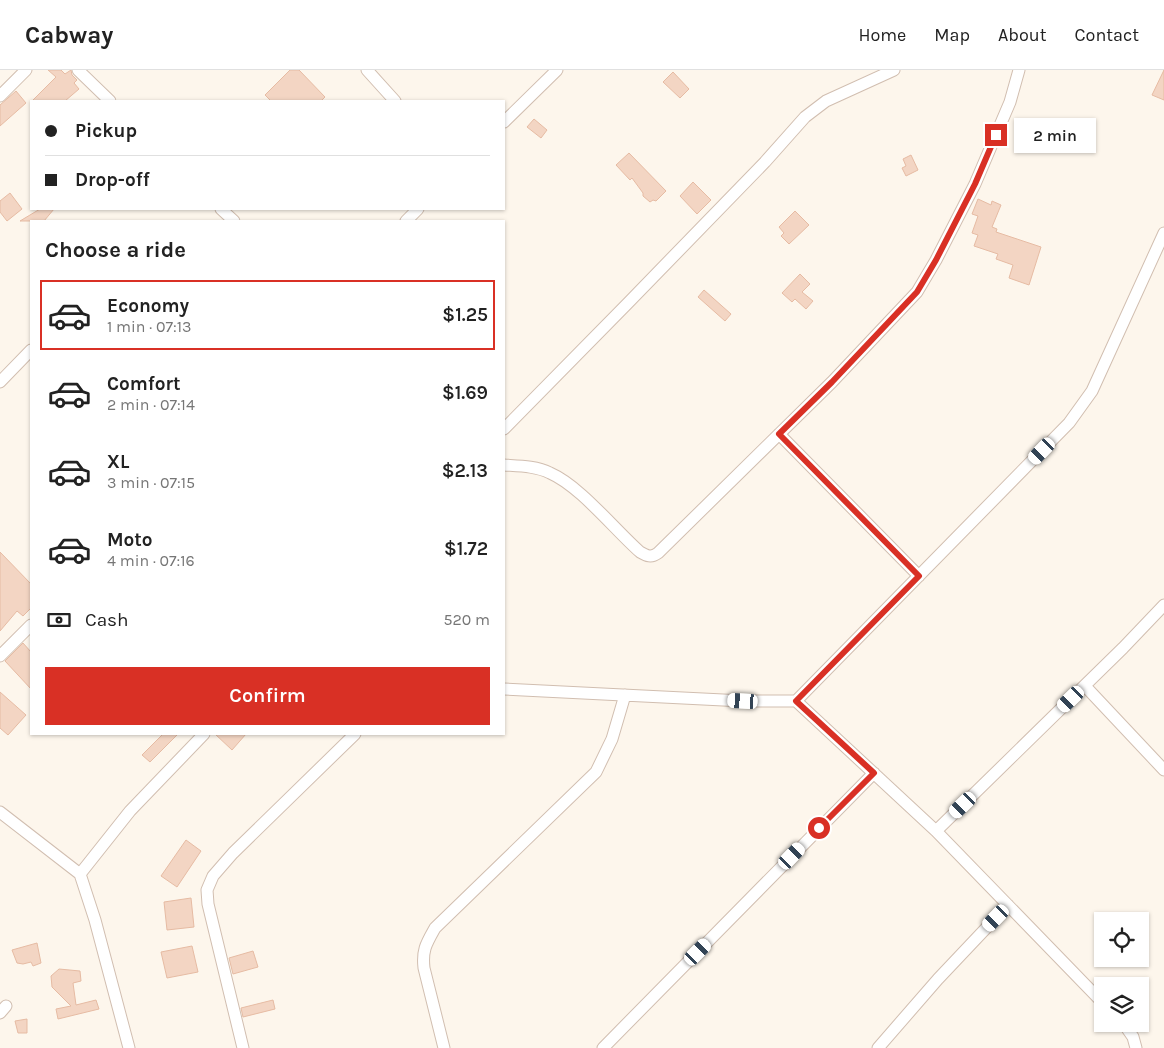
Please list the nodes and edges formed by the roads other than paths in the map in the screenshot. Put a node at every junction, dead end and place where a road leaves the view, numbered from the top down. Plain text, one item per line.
1 (26, 70) edge
2 (78, 70) edge
3 (367, 70) edge
4 (557, 70) edge
5 (894, 70) edge
6 (1020, 70) edge
7 (0, 96) edge
8 (109, 100) edge
9 (394, 100) edge
10 (505, 121) edge
11 (222, 210) edge
12 (417, 210) edge
13 (233, 220) edge
14 (407, 220) edge
15 (1164, 233) edge
16 (30, 351) edge
17 (0, 382) edge
18 (505, 428) edge
19 (779, 434) junction
20 (505, 465) edge
21 (919, 576) junction
22 (1164, 605) edge
23 (30, 626) edge
24 (0, 656) edge
25 (1084, 686) junction
26 (505, 689) edge
27 (625, 695) junction
28 (796, 701) junction
29 (203, 735) edge
30 (354, 735) edge
31 (1164, 770) edge
32 (874, 773) junction
33 (0, 812) edge
34 (936, 832) junction
35 (80, 874) junction
36 (1008, 906) junction
37 (1094, 994) edge
38 (1130, 1032) edge
39 (128, 1048) edge
40 (243, 1048) edge
41 (444, 1048) edge
42 (603, 1048) edge
43 (878, 1048) edge
44 (1136, 1048) edge

1 - 7 street
2 - 8 street
3 - 9 street
4 - 10 street
5 - 18 street
6 - 19 street
11 - 13 street
12 - 14 street
15 - 21 street
16 - 17 street
19 - 20 street
19 - 21 street
21 - 28 street
22 - 25 street
23 - 24 street
25 - 31 street
25 - 34 street
26 - 27 street
27 - 28 street
27 - 41 street
28 - 32 street
29 - 35 street
30 - 40 street
32 - 34 street
32 - 42 street
33 - 35 street
34 - 36 street
35 - 39 street
36 - 37 street
36 - 43 street
38 - 44 street

